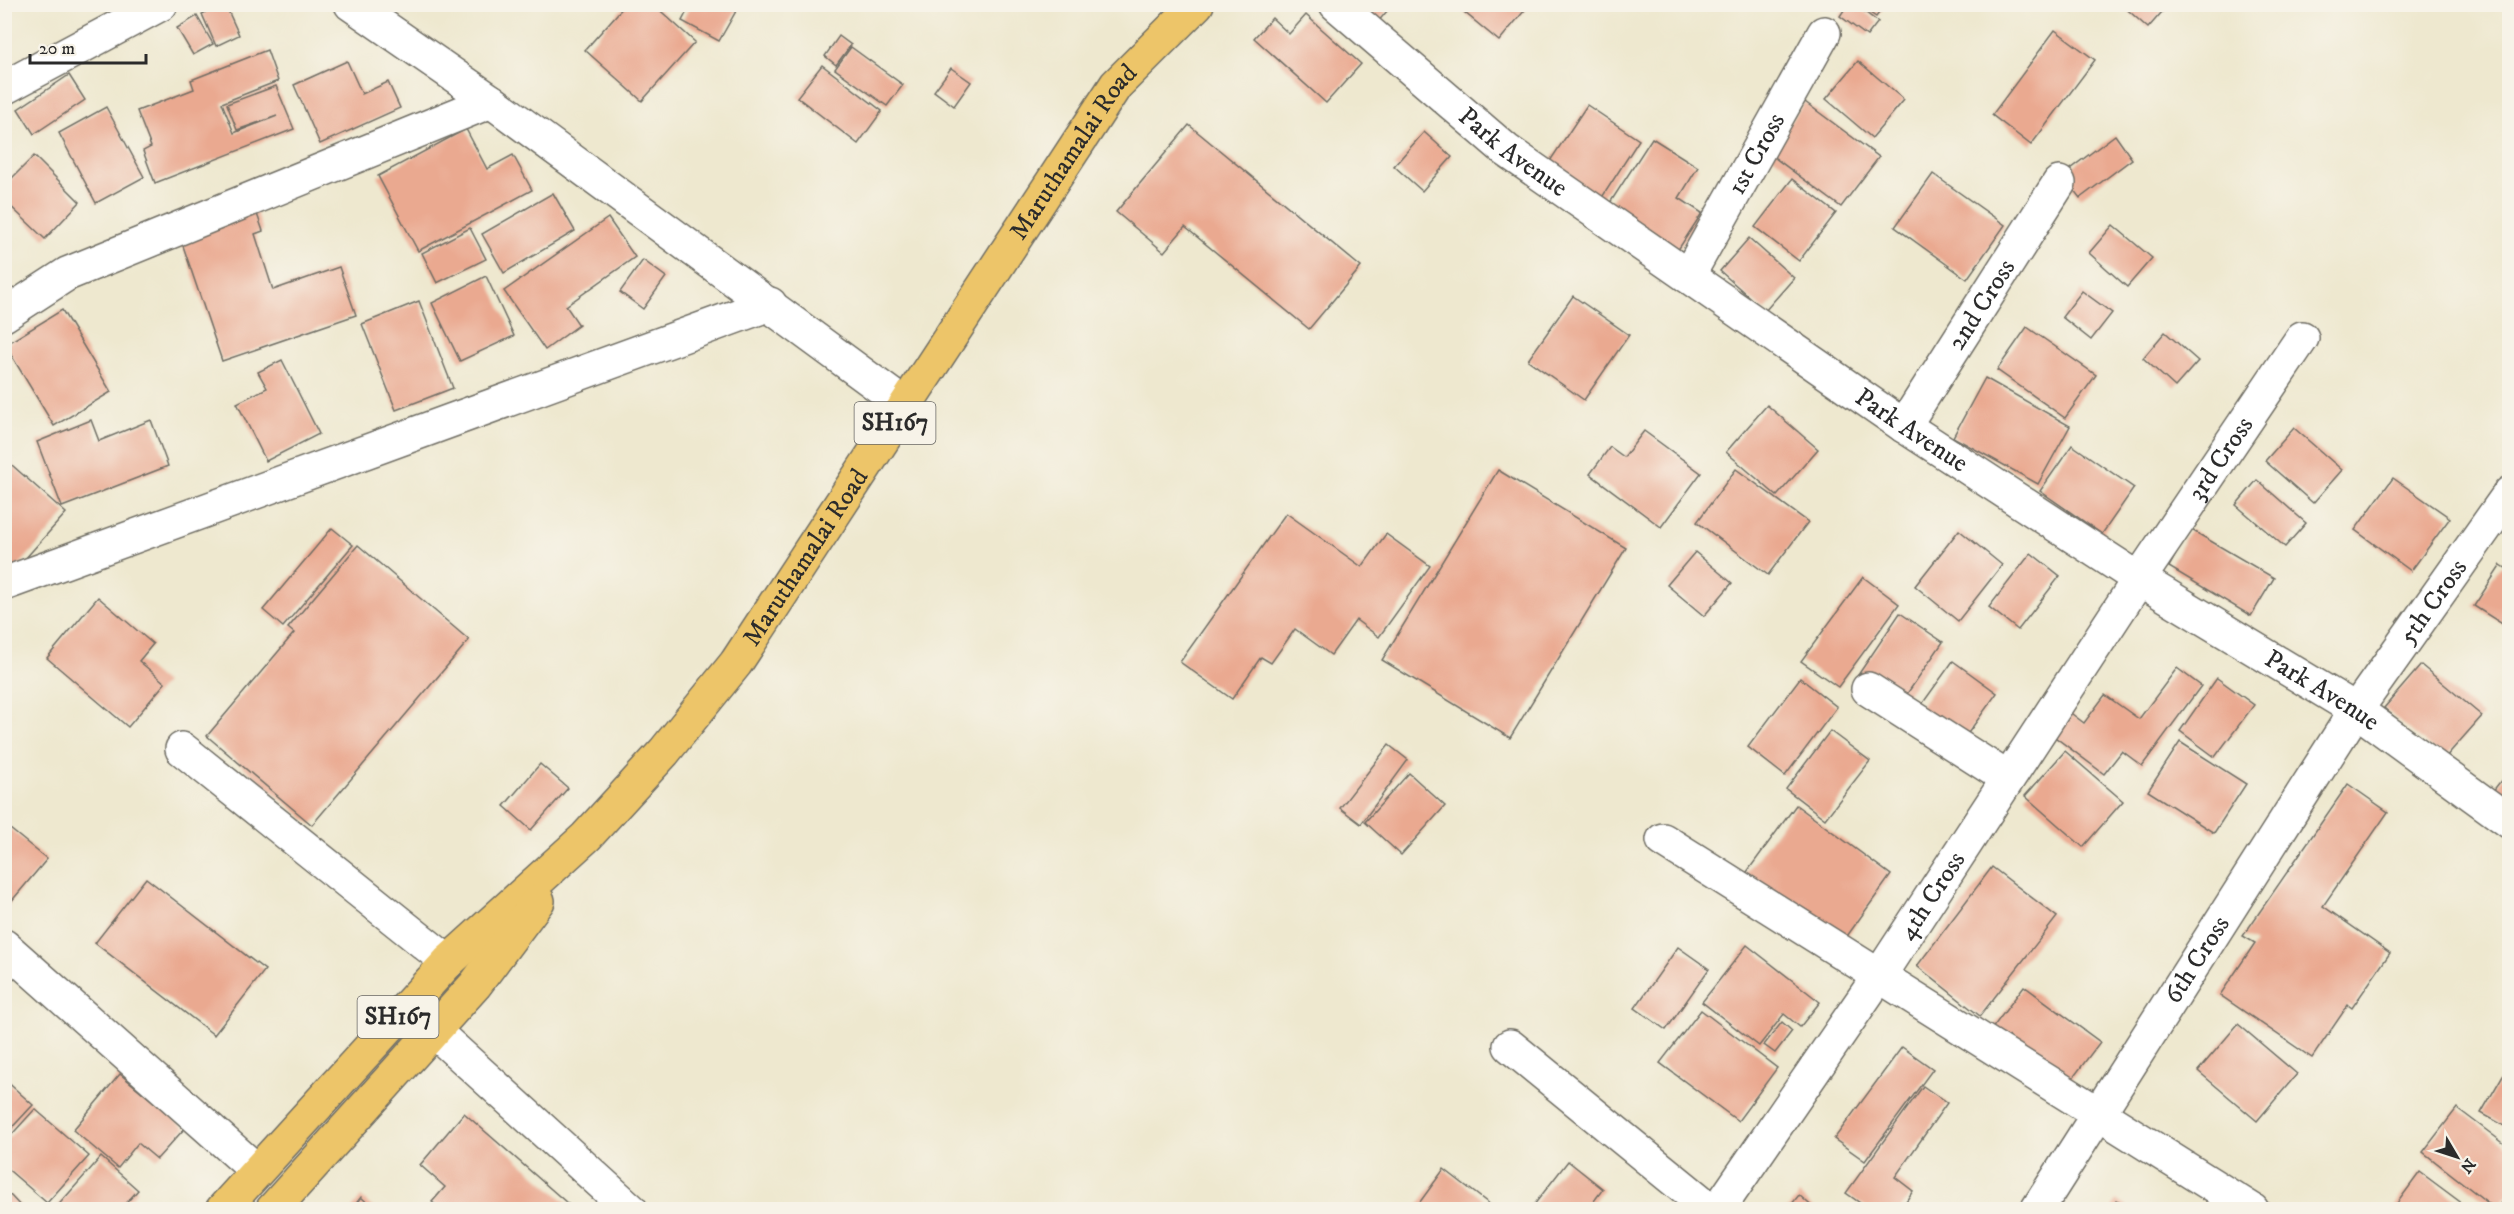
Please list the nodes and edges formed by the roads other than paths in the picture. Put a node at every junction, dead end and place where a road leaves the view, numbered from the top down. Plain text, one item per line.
1 (161, 4) edge
2 (351, 4) edge
3 (1197, 4) edge
4 (1336, 4) edge
5 (1824, 33) dead end
6 (4, 88) edge
7 (491, 101) junction
8 (2059, 183) dead end
9 (1688, 276) junction
10 (770, 304) junction
11 (4, 315) edge
12 (2302, 338) dead end
13 (906, 406) junction
14 (1904, 426) junction
15 (2510, 493) edge
16 (2139, 579) junction
17 (4, 584) edge
18 (1868, 689) dead end
19 (2356, 710) junction
20 (182, 749) dead end
21 (2007, 778) junction
22 (2510, 822) edge
23 (586, 837) junction
24 (1663, 840) dead end
25 (4, 946) edge
26 (448, 962) junction
27 (1879, 976) junction
28 (434, 1031) junction
29 (1510, 1046) dead end
30 (2098, 1112) junction
31 (256, 1170) junction
32 (222, 1209) edge
33 (272, 1209) edge
34 (632, 1209) edge
35 (1711, 1209) edge
36 (1718, 1209) edge
37 (2037, 1209) edge
38 (2252, 1209) edge

1 - 6 street
2 - 7 street
3 - 13 main road, Maruthamalai Road / SH167
4 - 9 street, Park Avenue
5 - 9 street, 1st Cross
7 - 10 street
7 - 11 street
8 - 14 street, 2nd Cross
9 - 14 street, Park Avenue
10 - 13 street
10 - 17 street
12 - 16 street, 3rd Cross
13 - 23 main road, Maruthamalai Road / SH167
14 - 16 street, Park Avenue
15 - 19 street, 5th Cross
16 - 19 street, Park Avenue
16 - 21 street, 4th Cross
18 - 21 street
19 - 22 street, Park Avenue
19 - 30 street, 6th Cross
20 - 26 street
21 - 27 street, 4th Cross
23 - 26 main road, Maruthamalai Road / SH167
23 - 28 main road, Maruthamalai Road / SH167
24 - 27 street
25 - 31 street
26 - 31 main road, Maruthamalai Road / SH167
27 - 30 street
27 - 36 street, 4th Cross
28 - 33 main road, Maruthamalai Road / SH167
28 - 34 street
29 - 35 street
30 - 37 street, 6th Cross
30 - 38 street
31 - 32 main road, Maruthamalai Road / SH167

